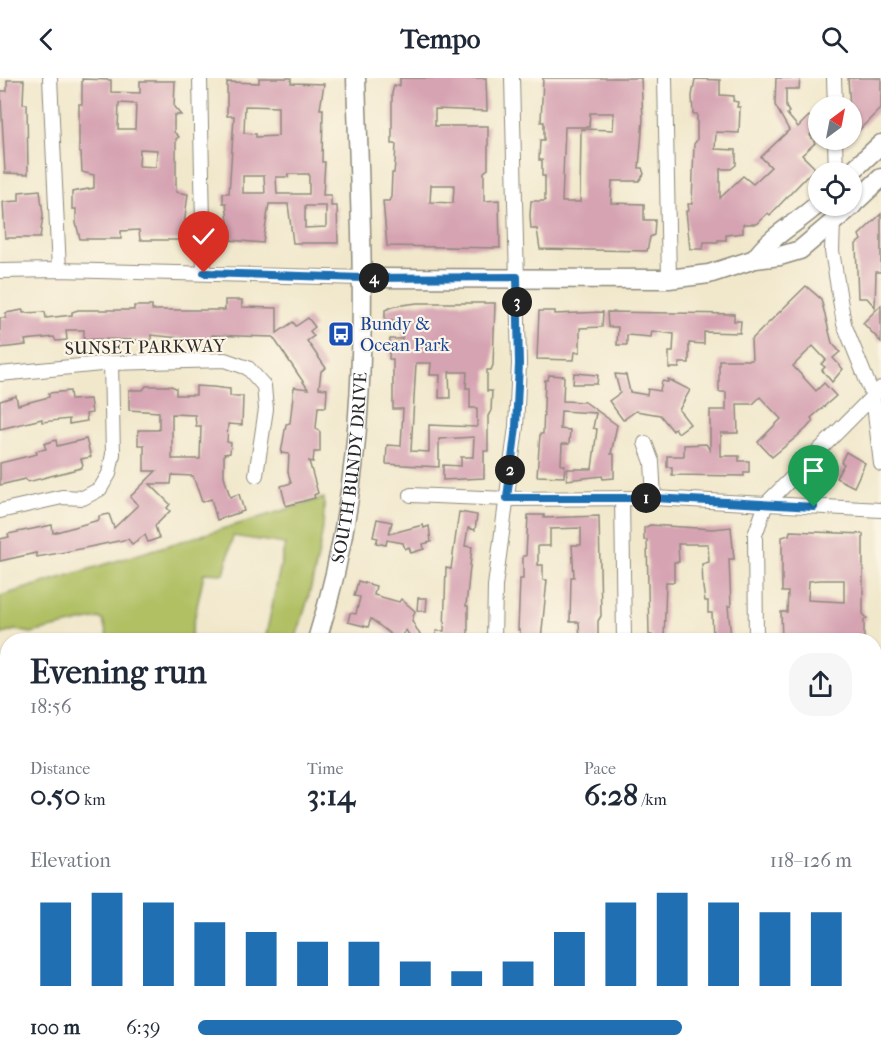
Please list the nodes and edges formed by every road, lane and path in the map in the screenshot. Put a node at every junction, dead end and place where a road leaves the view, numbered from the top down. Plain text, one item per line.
1 (50, 78) edge
2 (200, 78) edge
3 (356, 78) edge
4 (512, 78) edge
5 (665, 78) edge
6 (834, 78) edge
7 (835, 96) edge
8 (881, 144) edge
9 (881, 154) edge
10 (862, 162) edge
11 (862, 173) edge
12 (881, 178) edge
13 (862, 196) edge
14 (808, 213) edge
15 (829, 216) edge
16 (833, 216) edge
17 (747, 262) junction
18 (59, 270) junction
19 (0, 271) edge
20 (204, 273) junction
21 (517, 277) junction
22 (363, 278) junction
23 (669, 279) junction
24 (111, 363) junction
25 (0, 374) edge
26 (877, 392) edge
27 (645, 443) dead end
28 (881, 464) edge
29 (256, 475) dead end
30 (411, 495) dead end
31 (507, 498) junction
32 (622, 498) junction
33 (654, 498) junction
34 (766, 504) junction
35 (881, 510) edge
36 (0, 512) edge
37 (319, 633) edge
38 (494, 633) edge
39 (624, 633) edge
40 (756, 633) edge

1 - 18 street
2 - 20 street
3 - 22 main road, SOUTH BUNDY DRIVE
4 - 21 street
5 - 23 street
6 - 7 street
8 - 10 main road
9 - 11 main road
12 - 13 main road
14 - 17 main road
15 - 17 main road
16 - 26 street
17 - 23 main road
18 - 19 street
18 - 20 street
20 - 22 street
21 - 22 main road
21 - 23 main road
21 - 31 street
22 - 37 main road, SOUTH BUNDY DRIVE
24 - 25 street, SUNSET PARKWAY
24 - 29 street, SUNSET PARKWAY
24 - 36 street
26 - 28 street
26 - 34 street
27 - 33 street
30 - 31 street
31 - 32 street
31 - 38 street
32 - 33 street
32 - 39 street
33 - 34 street
34 - 35 street
34 - 40 street

